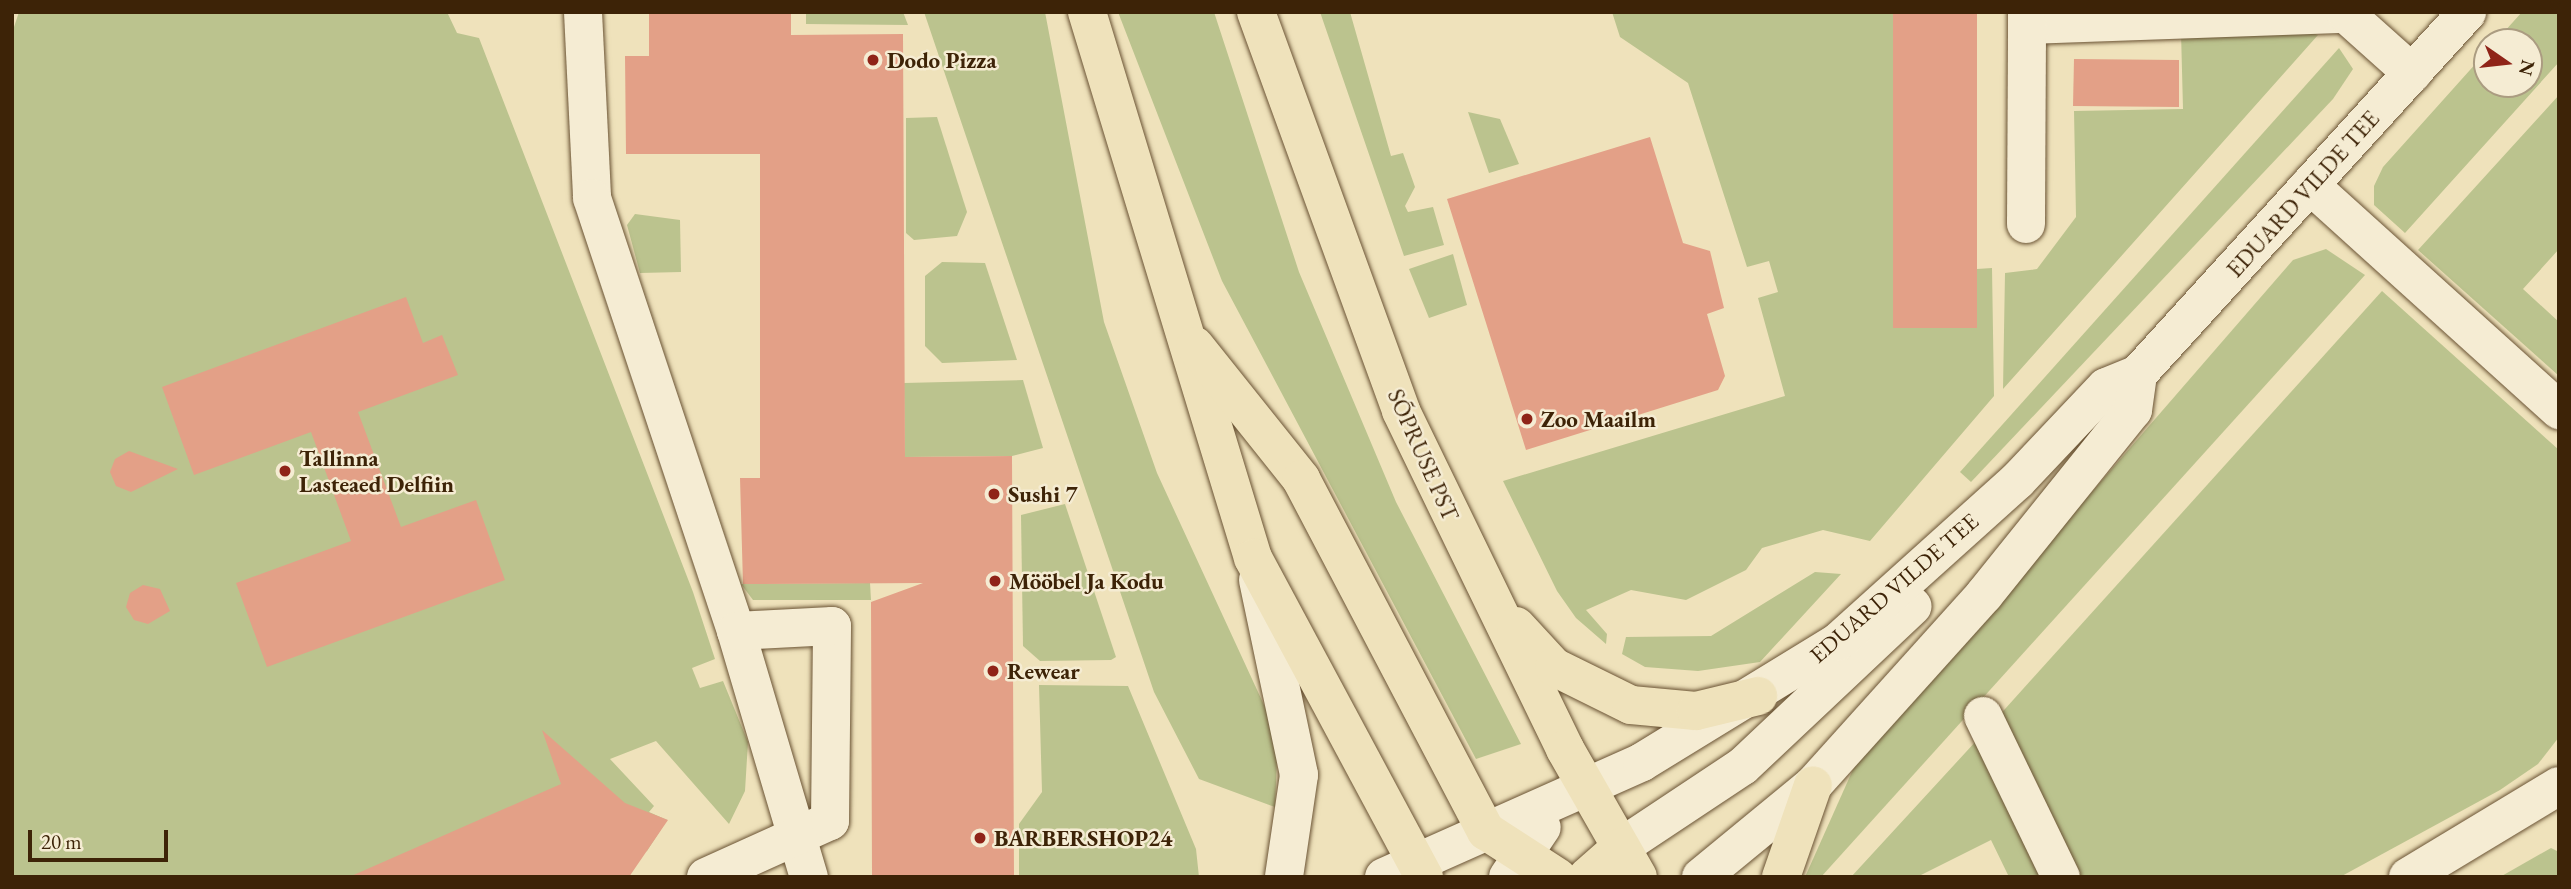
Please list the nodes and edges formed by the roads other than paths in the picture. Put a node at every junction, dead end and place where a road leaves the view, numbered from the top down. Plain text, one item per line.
1 (583, 12) edge
2 (1087, 12) edge
3 (1256, 12) edge
4 (2467, 12) edge
5 (2346, 13) edge
6 (2027, 18) edge
7 (2412, 73) junction
8 (2310, 185) junction
9 (2026, 224) dead end
10 (1180, 327) junction
11 (2138, 374) junction
12 (2559, 410) edge
13 (2017, 481) junction
14 (1253, 558) junction
15 (1486, 594) junction
16 (736, 631) junction
17 (1758, 695) junction
18 (1983, 716) dead end
19 (1570, 780) junction
20 (1814, 785) junction
21 (2559, 786) edge
22 (1486, 831) junction
23 (798, 835) junction
24 (1630, 862) edge
25 (1516, 869) edge
26 (1408, 872) edge
27 (706, 877) edge
28 (808, 877) edge
29 (1284, 877) edge
30 (1557, 877) edge
31 (1587, 877) edge
32 (1701, 877) edge
33 (1781, 877) edge
34 (2061, 877) edge
35 (2408, 877) edge

1 - 16 street
2 - 10 main road
3 - 15 main road, SÕPRUSE PST
4 - 7 street, EDUARD VILDE TEE
5 - 6 street
5 - 7 street
6 - 9 street
7 - 8 street, EDUARD VILDE TEE
8 - 11 street, EDUARD VILDE TEE
8 - 12 street
10 - 14 main road
10 - 22 main road
11 - 13 street, EDUARD VILDE TEE
11 - 20 street
13 - 17 street, EDUARD VILDE TEE
13 - 24 street
14 - 26 main road
14 - 29 street
15 - 17 main road
15 - 19 main road, SÕPRUSE PST
16 - 23 street
16 - 23 street
17 - 19 street, EDUARD VILDE TEE
18 - 34 street
19 - 22 street, EDUARD VILDE TEE
19 - 24 main road, SÕPRUSE PST
19 - 25 street
20 - 32 street
20 - 33 main road
21 - 35 street
22 - 25 main road
22 - 26 street, EDUARD VILDE TEE
23 - 27 street
23 - 28 street
24 - 31 main road
25 - 30 main road

